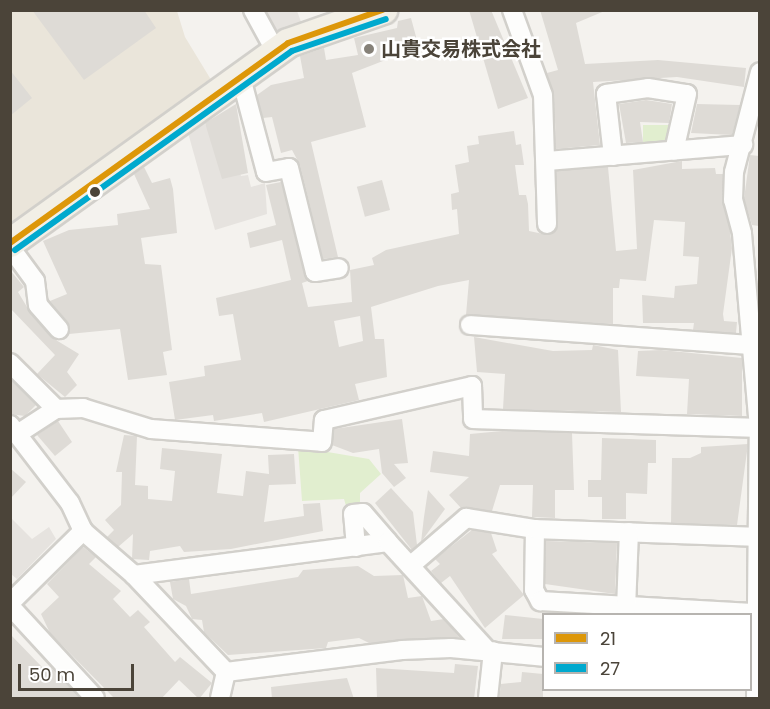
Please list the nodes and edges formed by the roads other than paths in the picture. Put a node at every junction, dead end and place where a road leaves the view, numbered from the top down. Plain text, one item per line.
1 (253, 10) edge
2 (383, 10) edge
3 (512, 10) edge
4 (276, 52) junction
5 (759, 72) edge
6 (240, 74) junction
7 (748, 143) edge
8 (674, 151) junction
9 (613, 156) junction
10 (547, 161) junction
11 (547, 224) dead end
12 (10, 245) edge
13 (339, 268) dead end
14 (470, 325) dead end
15 (59, 329) dead end
16 (752, 339) edge
17 (10, 363) edge
18 (56, 409) junction
19 (759, 428) edge
20 (15, 429) edge
21 (535, 529) junction
22 (83, 531) junction
23 (629, 532) junction
24 (759, 537) edge
25 (388, 542) junction
26 (356, 547) junction
27 (759, 558) edge
28 (410, 566) junction
29 (134, 575) junction
30 (10, 605) edge
31 (626, 609) junction
32 (670, 613) edge
33 (758, 621) edge
34 (490, 651) junction
35 (542, 657) edge
36 (226, 672) junction
37 (753, 679) edge
38 (95, 699) edge
39 (220, 699) edge
40 (488, 699) edge
41 (756, 699) edge

1 - 4 street
2 - 4 main road
3 - 10 street
4 - 6 main road
5 - 7 street
6 - 12 main road
6 - 13 street
7 - 8 street
7 - 16 street
8 - 9 street
8 - 9 street
9 - 10 street
10 - 11 street
12 - 15 street
14 - 16 street
16 - 19 street
17 - 18 street
18 - 19 street
18 - 20 street
19 - 24 street
20 - 22 street
21 - 23 street
21 - 28 street
21 - 31 street
22 - 29 street
22 - 30 street
23 - 24 street
23 - 31 street
24 - 27 street
25 - 26 street
25 - 26 street
25 - 28 street
26 - 29 street
27 - 33 street
28 - 34 street
29 - 36 street
30 - 38 street
31 - 32 street
33 - 37 street
34 - 35 street
34 - 36 street
34 - 40 street
36 - 39 street
37 - 41 street

